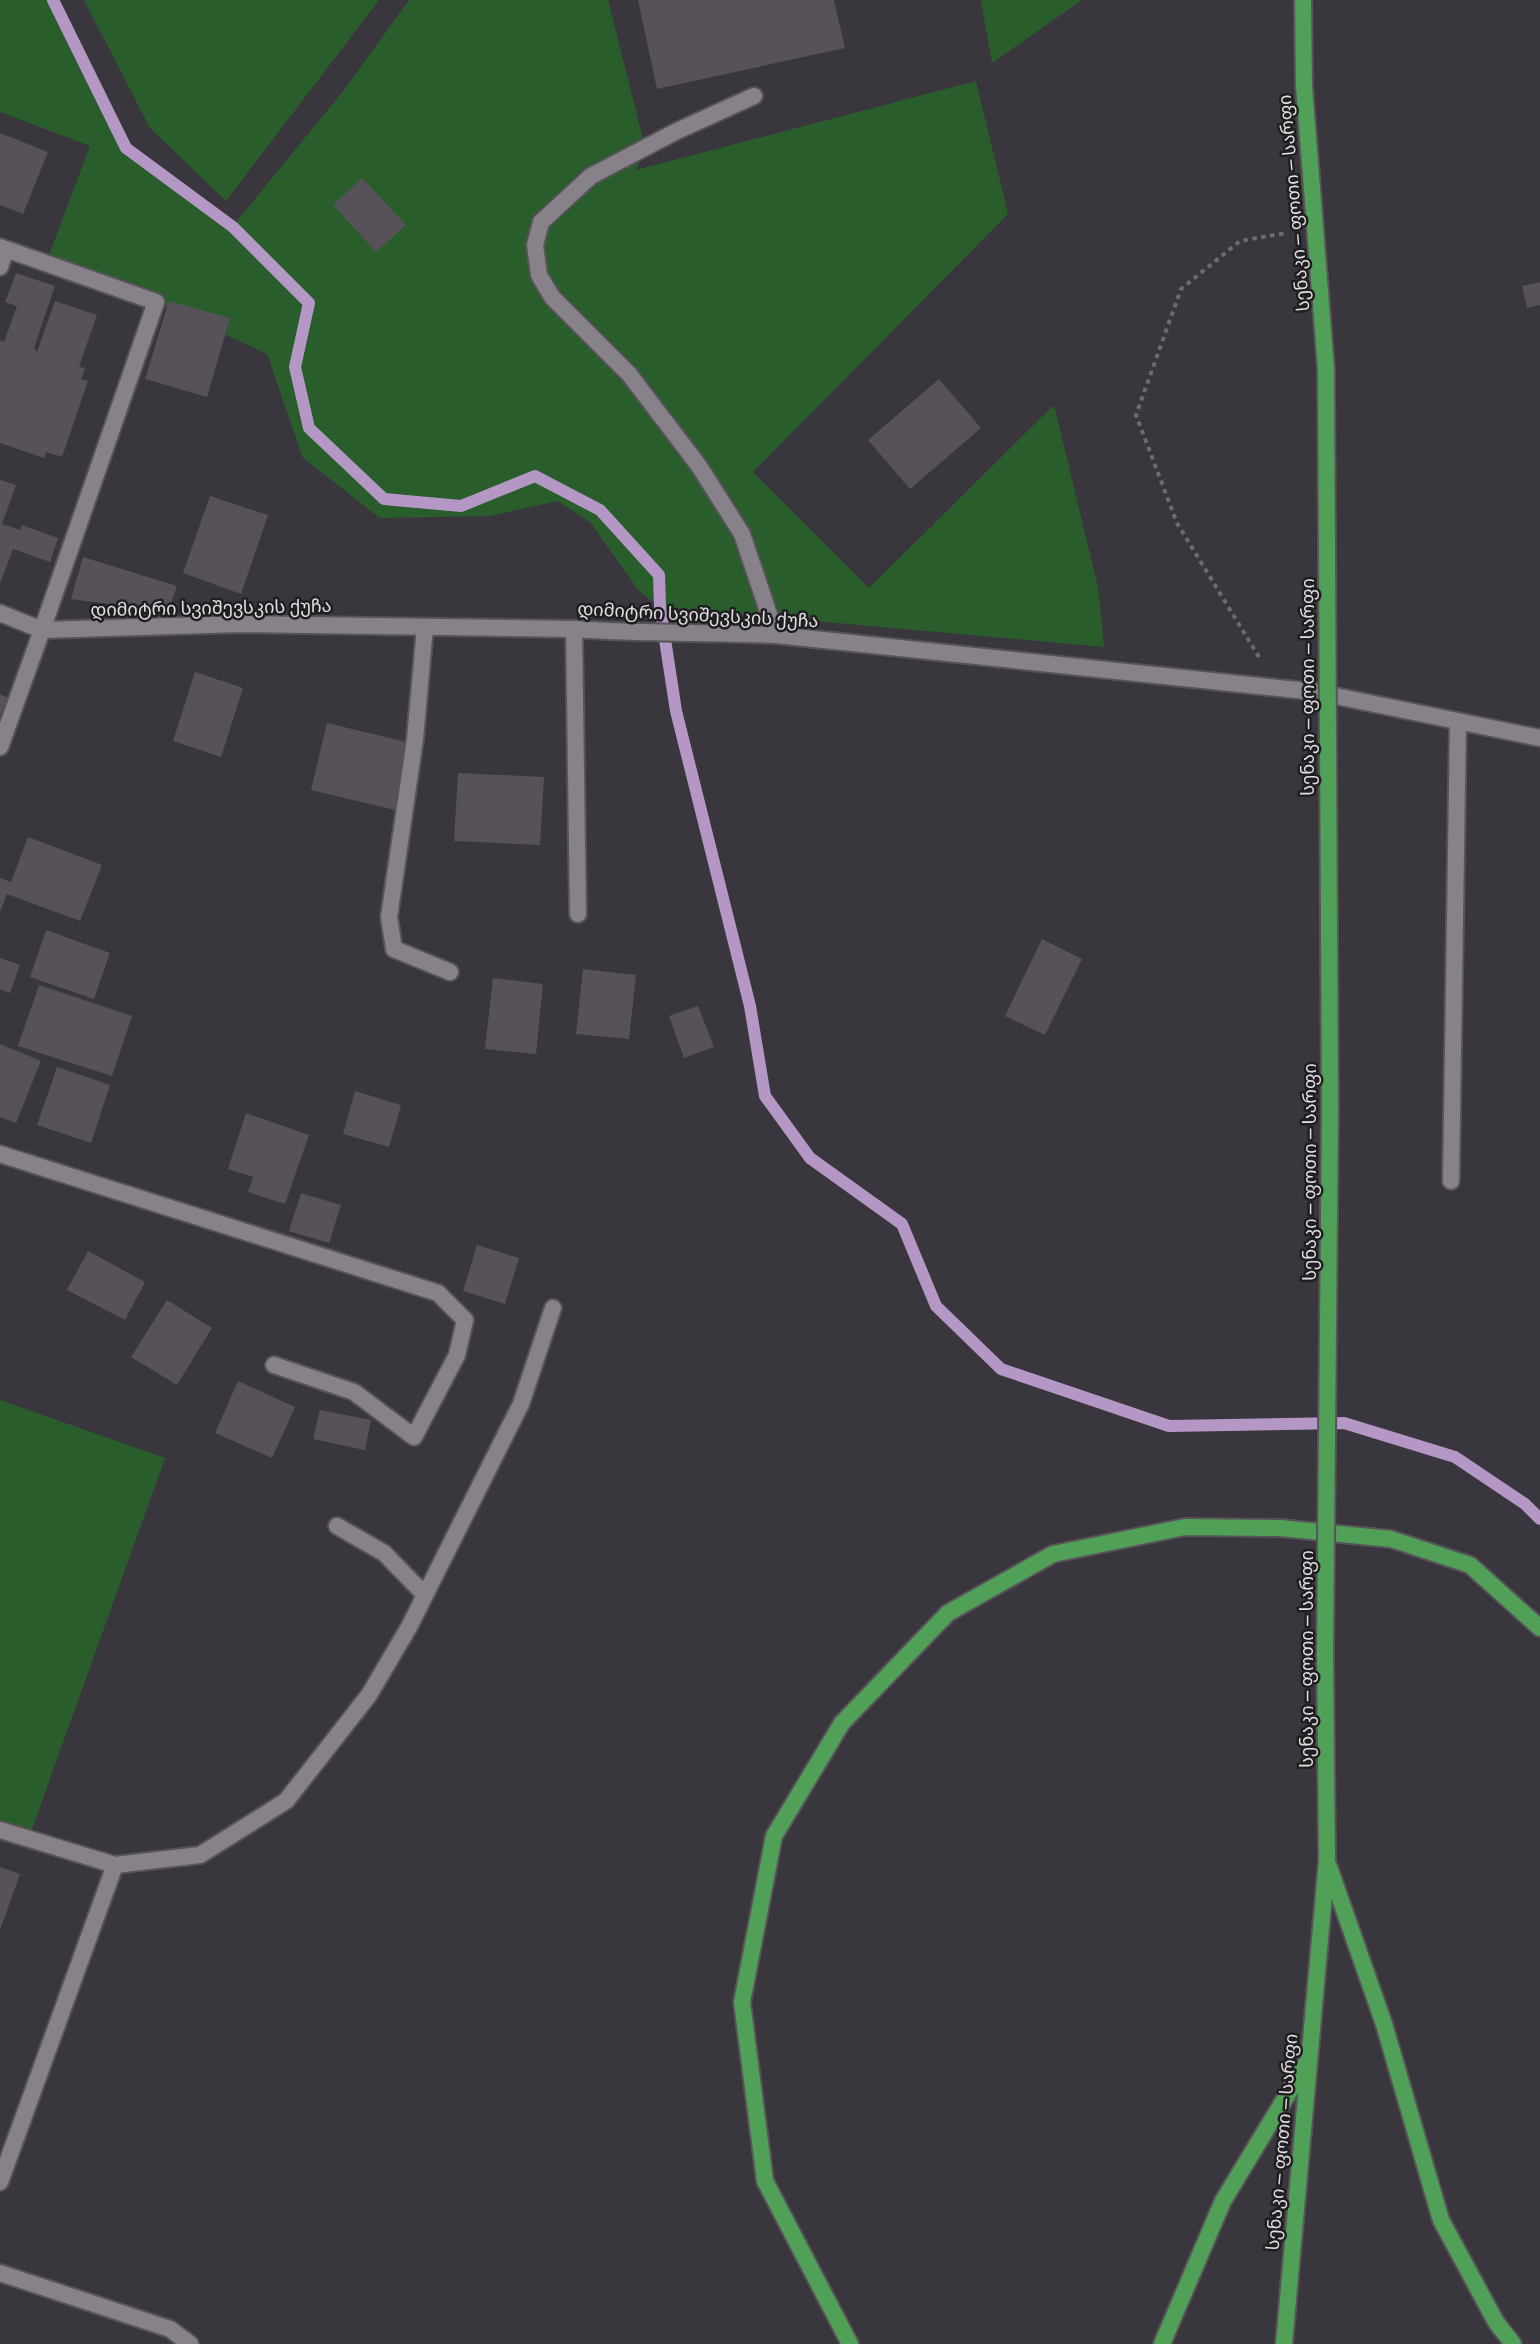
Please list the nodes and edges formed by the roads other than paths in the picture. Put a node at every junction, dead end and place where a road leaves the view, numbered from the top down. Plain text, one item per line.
1 (1303, 0) edge
2 (754, 96) dead end
3 (3, 248) edge
4 (0, 267) edge
5 (0, 613) edge
6 (425, 627) junction
7 (574, 629) junction
8 (42, 630) junction
9 (776, 635) junction
10 (1458, 721) junction
11 (1540, 738) edge
12 (0, 747) edge
13 (578, 914) dead end
14 (450, 972) dead end
15 (0, 1154) edge
16 (1451, 1181) dead end
17 (553, 1308) dead end
18 (274, 1365) dead end
19 (337, 1526) dead end
20 (425, 1595) junction
21 (1540, 1628) edge
22 (0, 1830) edge
23 (1327, 1860) junction
24 (115, 1865) junction
25 (1309, 2059) junction
26 (0, 2182) edge
27 (0, 2273) edge
28 (190, 2344) edge
29 (850, 2344) edge
30 (1162, 2344) edge
31 (1284, 2344) edge
32 (1513, 2344) edge

1 - 23 highway, სენაკი — ფოთი — სარფი, bridge
2 - 9 street
3 - 4 street
3 - 8 street
5 - 8 street
6 - 7 street, დიმიტრი სვიშევსკის ქუჩა
6 - 8 street, დიმიტრი სვიშევსკის ქუჩა
6 - 14 street
7 - 9 street, დიმიტრი სვიშევსკის ქუჩა
7 - 13 street
8 - 12 street
9 - 10 street, დიმიტრი სვიშევსკის ქუჩა
10 - 11 street, დიმიტრი სვიშევსკის ქუჩა
10 - 16 street
15 - 18 street
17 - 20 street
19 - 20 street
20 - 24 street
21 - 29 highway
22 - 24 street
23 - 25 highway, სენაკი — ფოთი — სარფი
23 - 32 highway
24 - 26 street
25 - 30 highway
25 - 31 highway, სენაკი — ფოთი — სარფი
27 - 28 street

